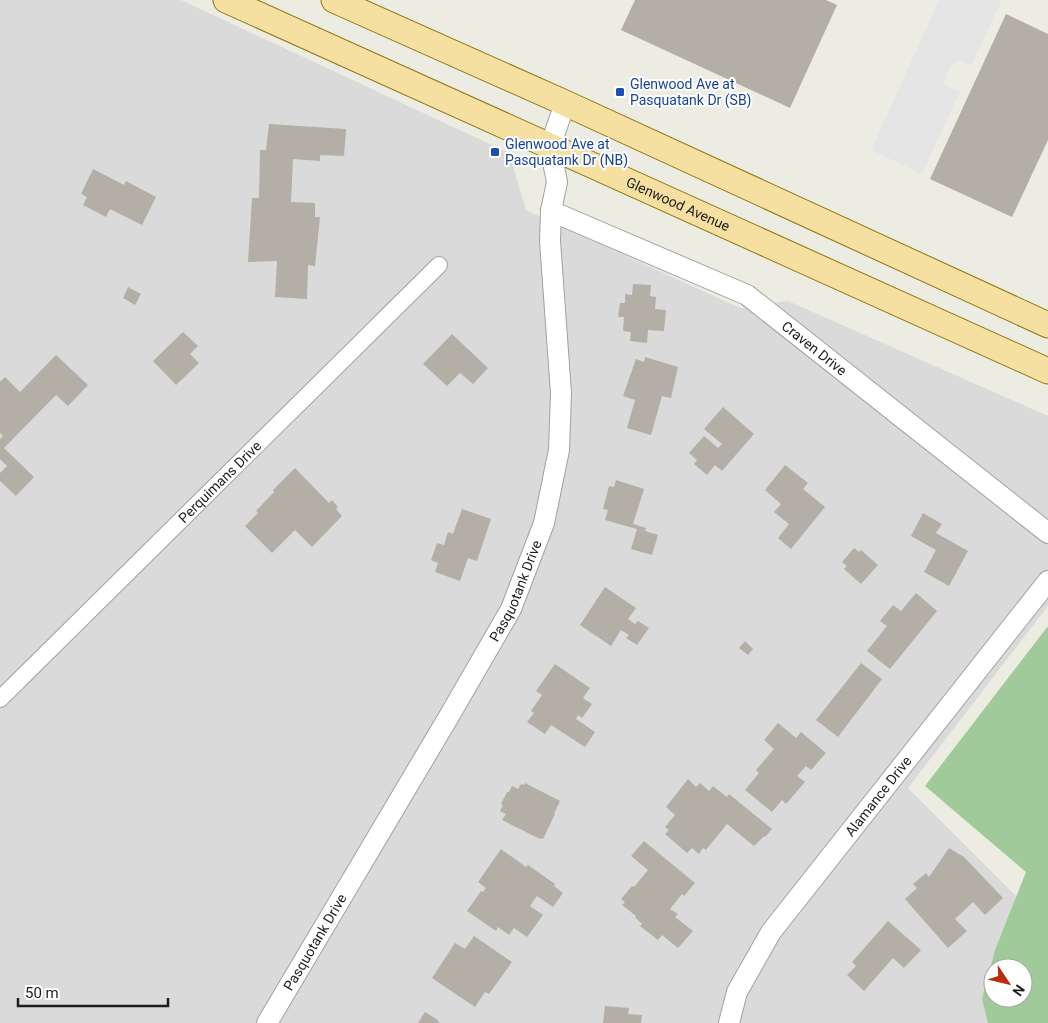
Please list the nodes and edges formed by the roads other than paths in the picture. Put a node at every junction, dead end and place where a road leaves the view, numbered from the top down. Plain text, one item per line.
1 (226, 0) edge
2 (334, 0) edge
3 (565, 103) junction
4 (550, 147) junction
5 (551, 211) junction
6 (439, 265) dead end
7 (1048, 325) edge
8 (1047, 365) edge
9 (1048, 533) edge
10 (1048, 581) edge
11 (0, 698) edge
12 (267, 1023) edge
13 (729, 1023) edge

1 - 4 main road, Glenwood Avenue
2 - 3 main road
3 - 4 street
3 - 7 main road
4 - 5 street, Pasquotank Drive
4 - 8 main road, Glenwood Avenue
5 - 9 street, Craven Drive
5 - 12 street, Pasquotank Drive
6 - 11 street, Perquimans Drive
10 - 13 street, Alamance Drive

